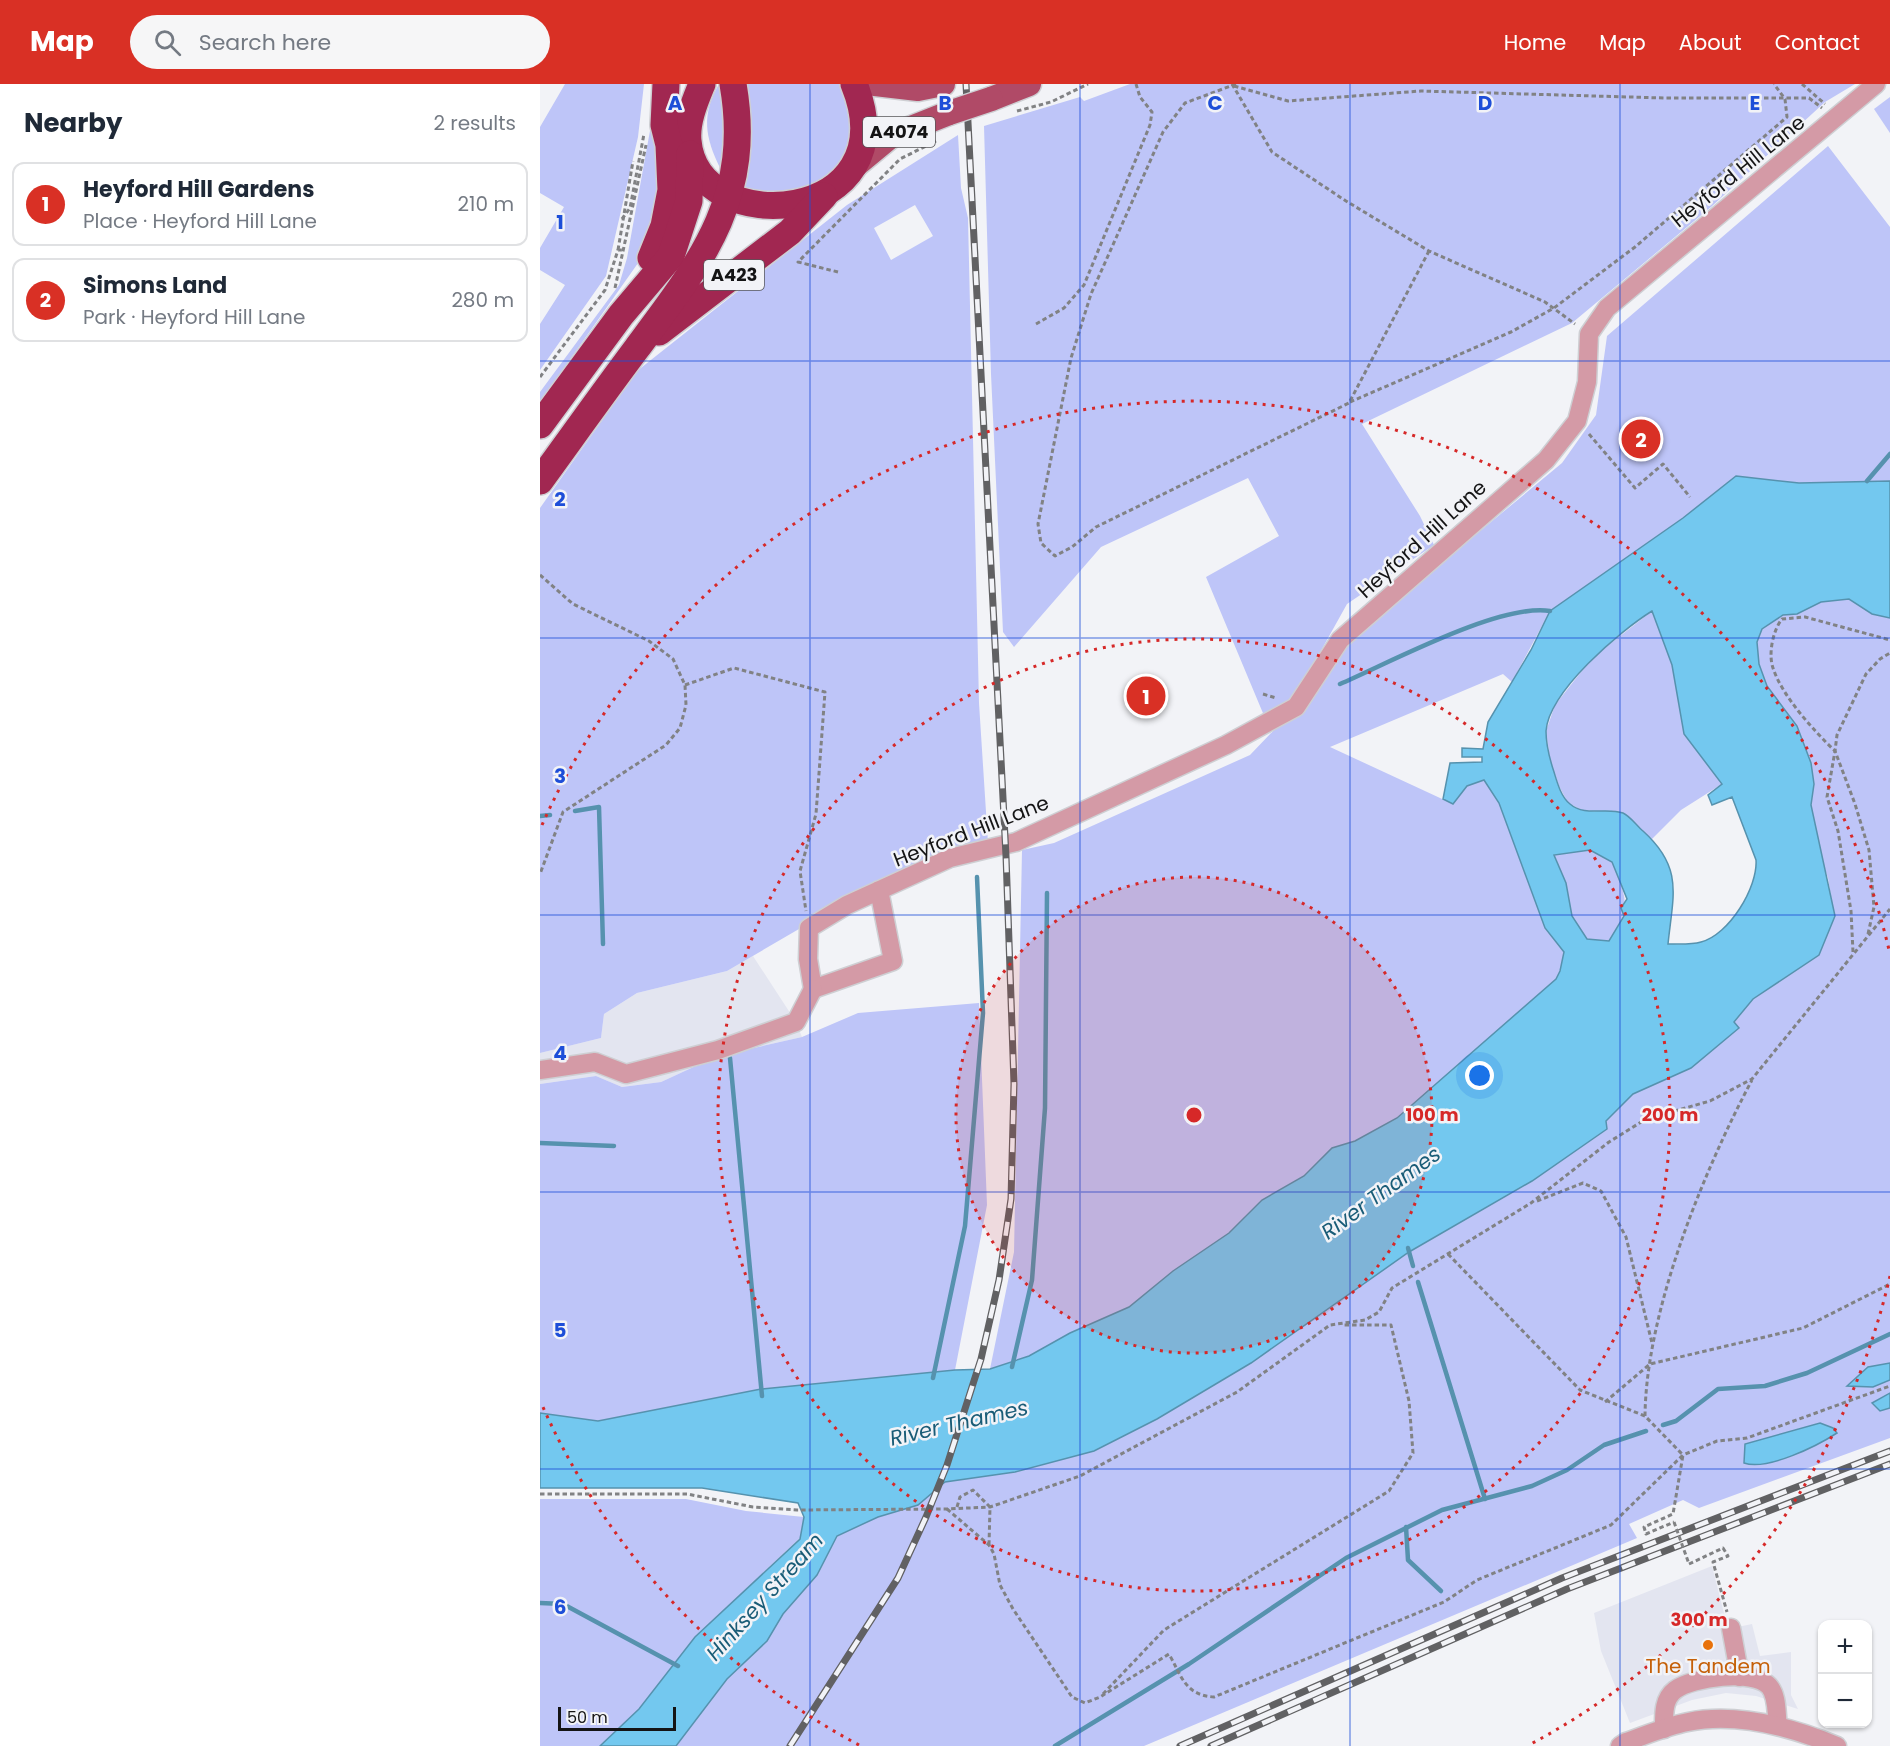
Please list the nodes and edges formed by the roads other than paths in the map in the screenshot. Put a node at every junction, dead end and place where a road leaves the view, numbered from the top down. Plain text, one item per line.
1 (666, 84) edge
2 (680, 84) edge
3 (702, 84) edge
4 (733, 84) edge
5 (854, 84) edge
6 (875, 84) edge
7 (942, 84) edge
8 (1029, 84) edge
9 (1876, 84) edge
10 (689, 146) junction
11 (856, 165) junction
12 (827, 194) junction
13 (729, 196) junction
14 (621, 315) junction
15 (635, 350) junction
16 (540, 425) edge
17 (540, 481) edge
18 (879, 890) junction
19 (813, 989) junction
20 (540, 1070) edge
21 (1731, 1628) road end
22 (1740, 1677) junction
23 (1778, 1726) junction
24 (1664, 1729) junction
25 (1812, 1742) edge
26 (1620, 1746) edge
27 (1837, 1746) edge

1 - 14 highway
2 - 10 highway
3 - 10 highway
4 - 13 highway, A423
5 - 11 highway
6 - 7 main road, A4074
8 - 11 main road, A4074, bridge
9 - 18 street, Heyford Hill Lane
10 - 13 highway
10 - 14 highway
11 - 12 highway
12 - 13 highway
12 - 15 highway, A423
13 - 15 highway, A423
14 - 16 highway
15 - 17 highway, A423
18 - 19 street, Heyford Hill Lane
18 - 19 street, Heyford Hill Lane
19 - 20 street
21 - 22 street
22 - 23 street
22 - 24 street
23 - 24 street
23 - 25 street
24 - 26 street
25 - 27 street

